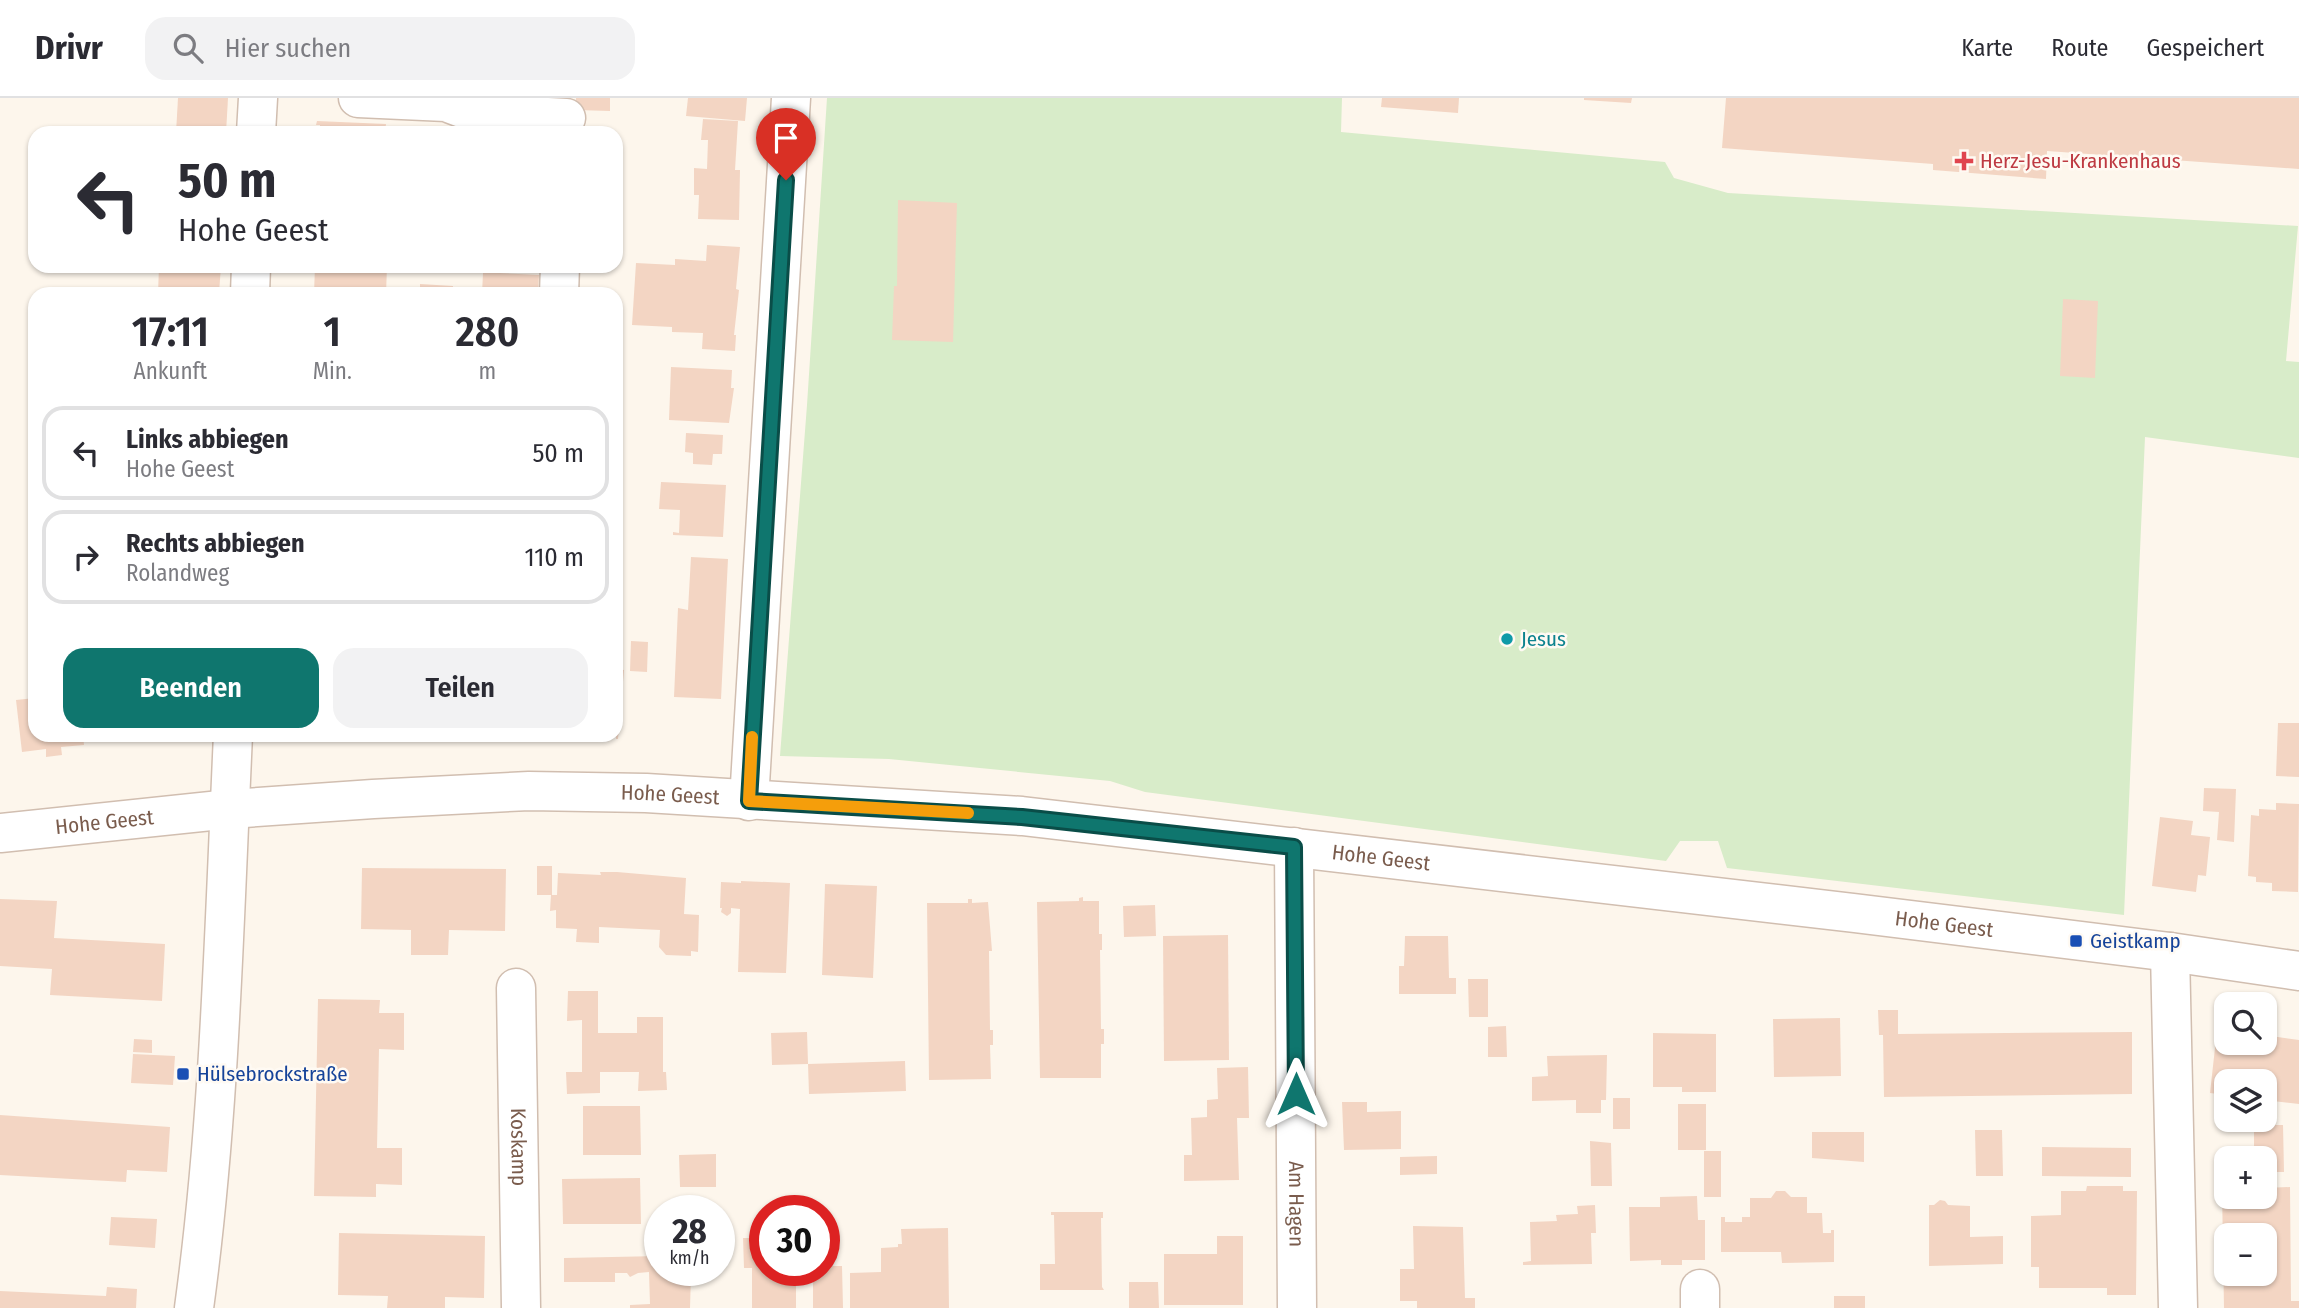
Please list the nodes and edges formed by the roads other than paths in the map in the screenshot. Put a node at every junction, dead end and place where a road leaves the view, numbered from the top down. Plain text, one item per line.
1 (258, 98) edge
2 (358, 98) edge
3 (791, 98) edge
4 (566, 116) edge
5 (256, 126) edge
6 (233, 742) edge
7 (749, 801) junction
8 (230, 809) junction
9 (0, 833) edge
10 (1294, 847) junction
11 (2170, 952) junction
12 (2299, 971) edge
13 (516, 988) dead end
14 (194, 1308) edge
15 (521, 1308) edge
16 (1297, 1308) edge
17 (2178, 1308) edge

1 - 5 street
2 - 4 street
3 - 7 street
6 - 8 street
7 - 8 street, Hohe Geest
7 - 10 street, Hohe Geest
8 - 9 street, Hohe Geest
8 - 14 street
10 - 11 street, Hohe Geest
10 - 16 street, Am Hagen
11 - 12 street, Hohe Geest
11 - 17 street
13 - 15 street, Koskamp

